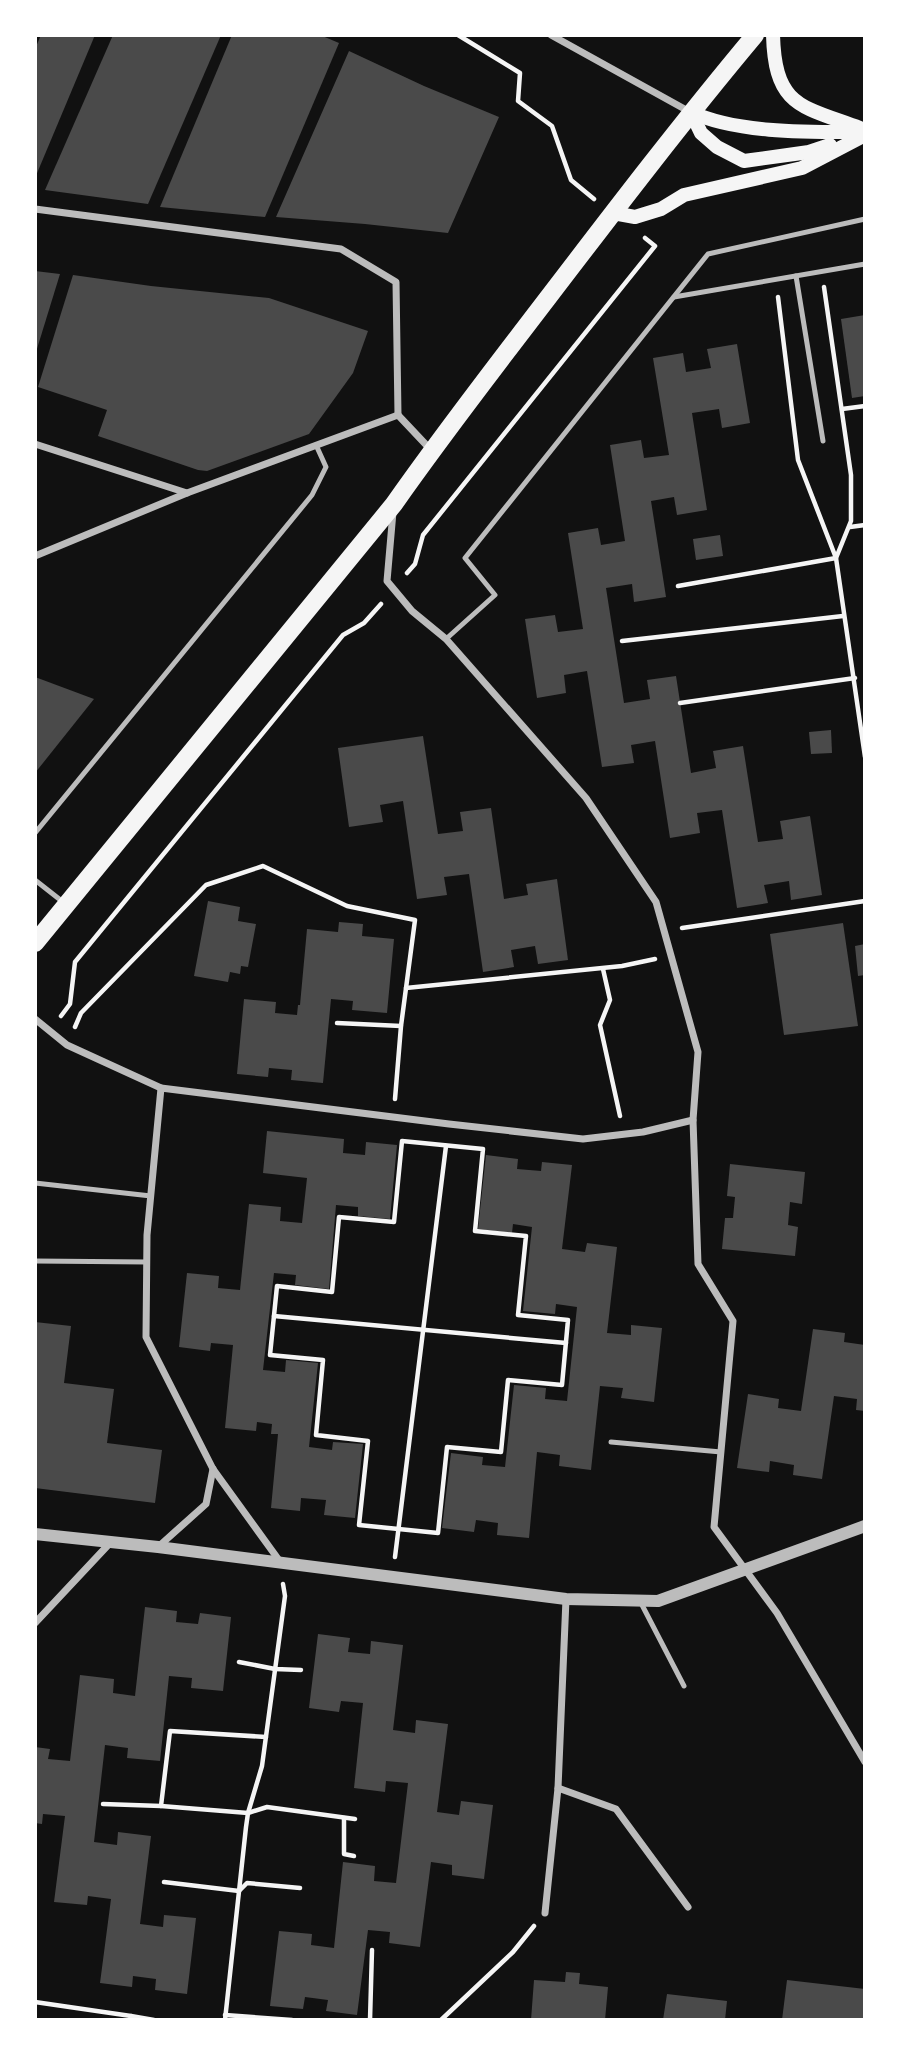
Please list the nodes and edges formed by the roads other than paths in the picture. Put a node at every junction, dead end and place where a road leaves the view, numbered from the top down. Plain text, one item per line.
1 (551, 35) edge
2 (755, 35) edge
3 (773, 35) edge
4 (691, 112) junction
5 (865, 133) edge
6 (35, 209) edge
7 (613, 213) junction
8 (865, 219) edge
9 (865, 264) edge
10 (796, 276) junction
11 (674, 297) junction
12 (398, 415) junction
13 (823, 440) dead end
14 (35, 444) edge
15 (316, 445) junction
16 (432, 450) junction
17 (187, 493) junction
18 (394, 504) junction
19 (35, 556) edge
20 (446, 639) junction
21 (35, 833) edge
22 (35, 880) edge
23 (66, 905) junction
24 (35, 943) edge
25 (35, 1019) edge
26 (161, 1088) junction
27 (693, 1120) junction
28 (35, 1183) edge
29 (150, 1196) junction
30 (35, 1261) edge
31 (147, 1262) junction
32 (611, 1442) dead end
33 (721, 1452) junction
34 (213, 1469) junction
35 (865, 1526) edge
36 (35, 1534) edge
37 (111, 1542) junction
38 (158, 1547) junction
39 (281, 1563) junction
40 (744, 1568) junction
41 (566, 1599) junction
42 (639, 1600) junction
43 (35, 1623) edge
44 (684, 1686) dead end
45 (865, 1762) edge
46 (558, 1787) junction
47 (688, 1907) dead end
48 (545, 1913) road end

1 - 4 street
2 - 4 main road
3 - 5 main road
4 - 5 main road
4 - 5 main road
4 - 7 main road
5 - 7 main road
6 - 12 street
7 - 16 main road
8 - 11 lane
9 - 10 lane
10 - 11 lane
10 - 13 lane
11 - 20 lane
12 - 15 street
12 - 16 street
14 - 17 street
15 - 17 street
15 - 21 lane
16 - 18 main road
17 - 19 street
18 - 20 street
18 - 23 main road
20 - 27 street
22 - 23 lane
23 - 24 main road
25 - 26 street
26 - 27 street
26 - 29 street
27 - 33 street
28 - 29 lane
29 - 31 street
30 - 31 lane
31 - 34 street
32 - 33 lane
33 - 40 street
34 - 38 street
34 - 39 street
35 - 40 street
36 - 37 street
37 - 38 street
37 - 43 street
38 - 39 street
39 - 41 street
40 - 42 street
40 - 45 street
41 - 42 street
41 - 46 street
42 - 44 lane
46 - 47 street
46 - 48 street

